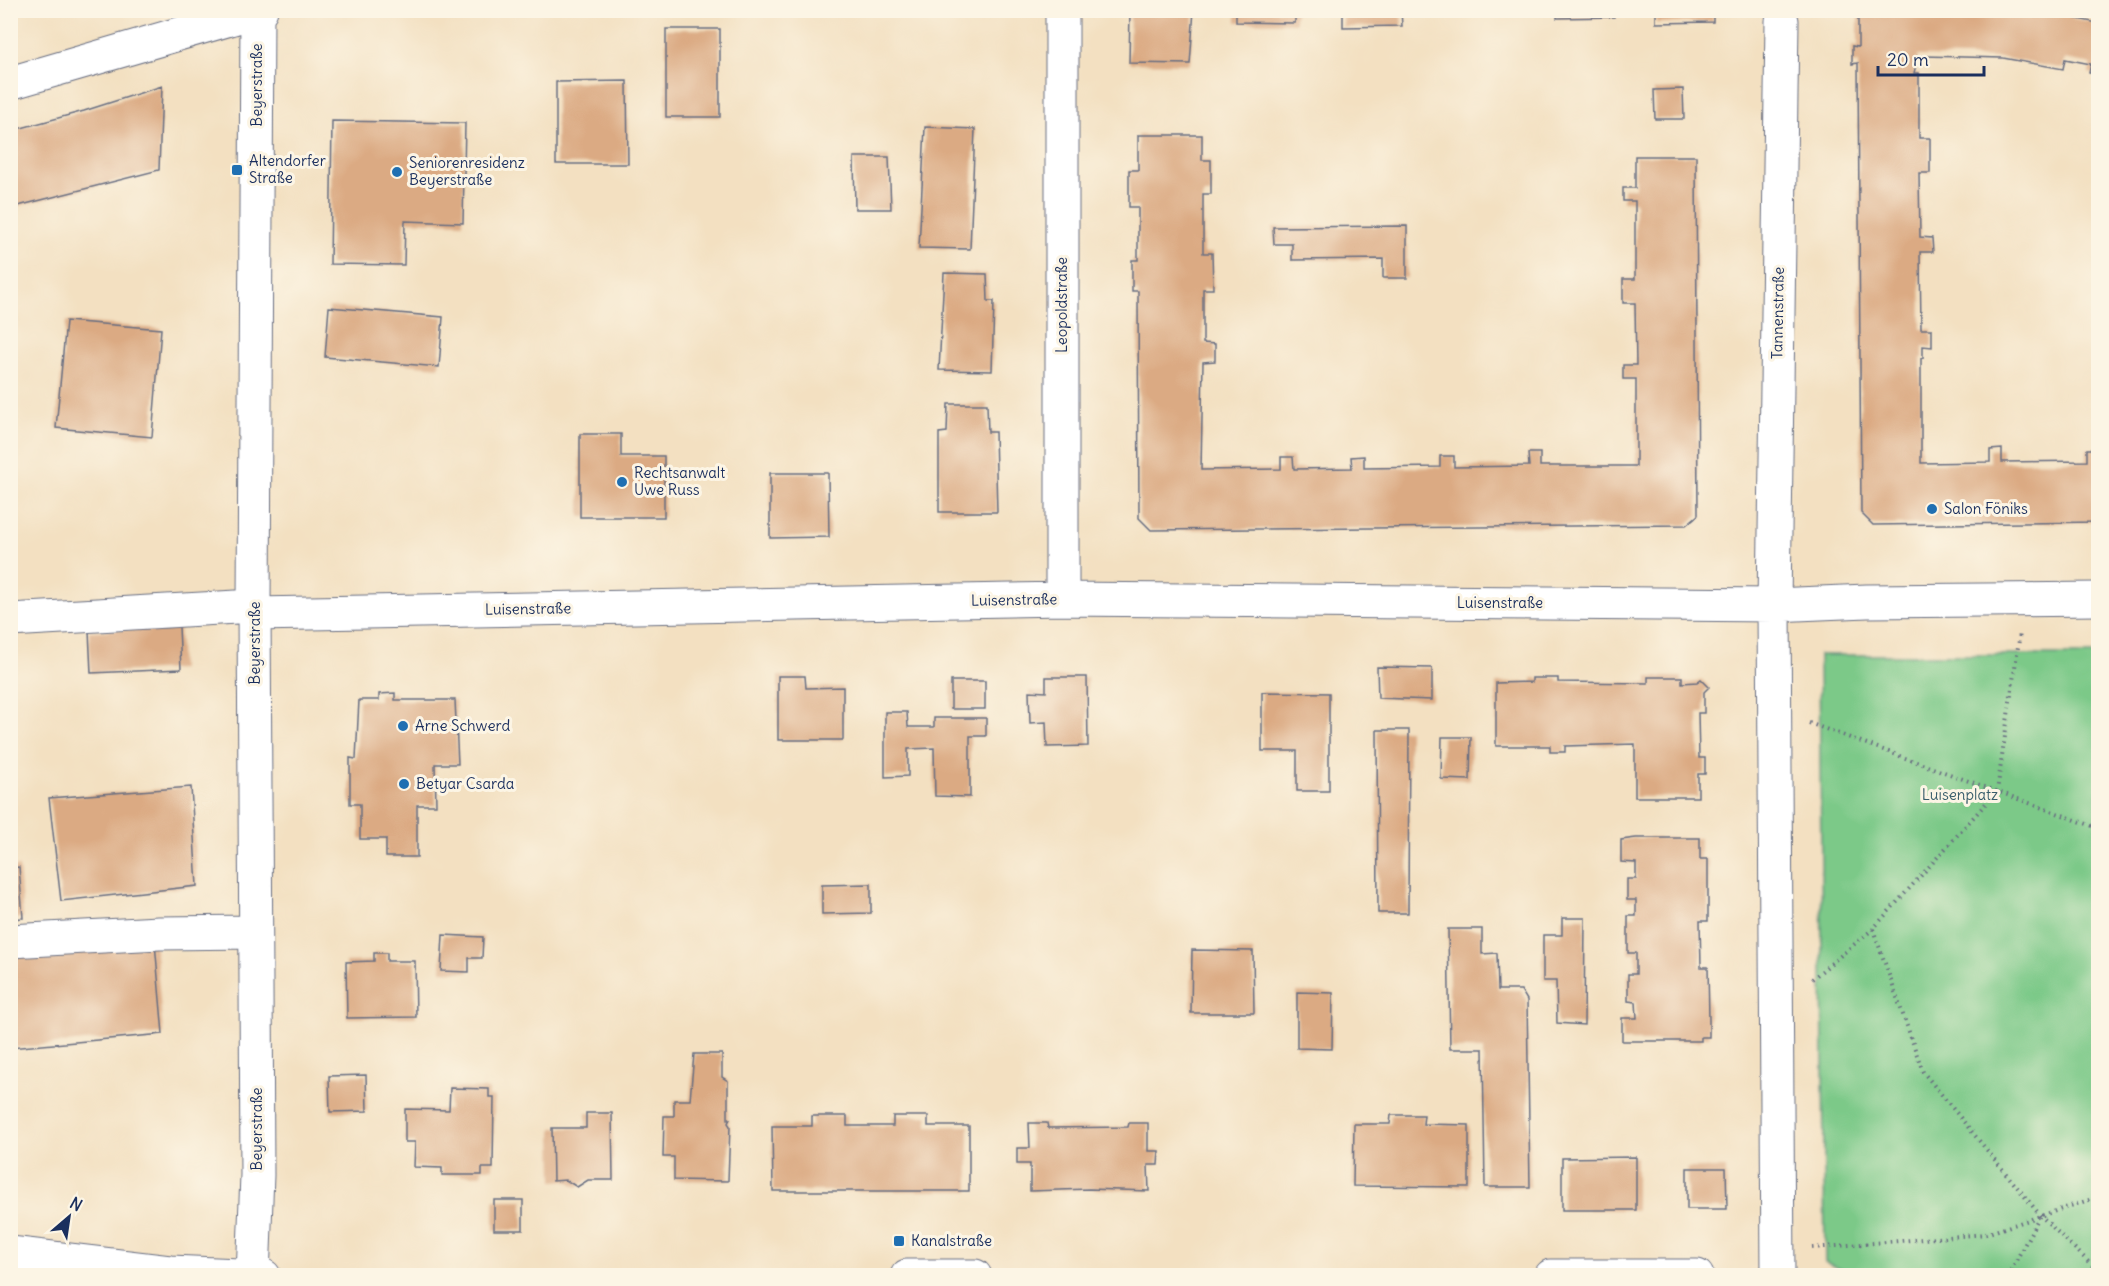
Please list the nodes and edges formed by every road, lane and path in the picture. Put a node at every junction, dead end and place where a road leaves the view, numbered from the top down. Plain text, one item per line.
1 (1062, 10) edge
2 (259, 11) edge
3 (1782, 21) dead end
4 (10, 83) edge
5 (1062, 599) junction
6 (2098, 599) edge
7 (2025, 600) junction
8 (1774, 605) junction
9 (255, 610) junction
10 (10, 620) edge
11 (1775, 711) junction
12 (1997, 791) junction
13 (2098, 828) edge
14 (1873, 929) junction
15 (255, 932) junction
16 (10, 941) edge
17 (1777, 1008) junction
18 (2098, 1197) edge
19 (2040, 1215) junction
20 (10, 1253) edge
21 (1778, 1263) edge
22 (2098, 1271) edge
23 (253, 1275) edge
24 (264, 1275) edge
25 (907, 1275) edge
26 (975, 1275) edge
27 (1551, 1275) edge
28 (1697, 1275) edge
29 (2008, 1275) edge

1 - 5 street, Leopoldstraße
2 - 4 street
2 - 9 street, Beyerstraße
3 - 8 street, Tannenstraße
5 - 8 street, Luisenstraße
5 - 9 street, Luisenstraße
6 - 7 street
7 - 8 street
7 - 12 path
8 - 11 street
9 - 10 street, Luisenstraße
9 - 15 street, Beyerstraße
11 - 12 path
11 - 17 street
12 - 13 path
12 - 14 path
14 - 17 path
14 - 19 path
15 - 16 street
15 - 23 street, Beyerstraße
17 - 21 street
18 - 19 path
19 - 21 path
19 - 22 path
19 - 29 path
20 - 23 street
23 - 24 street
25 - 26 street
27 - 28 street

